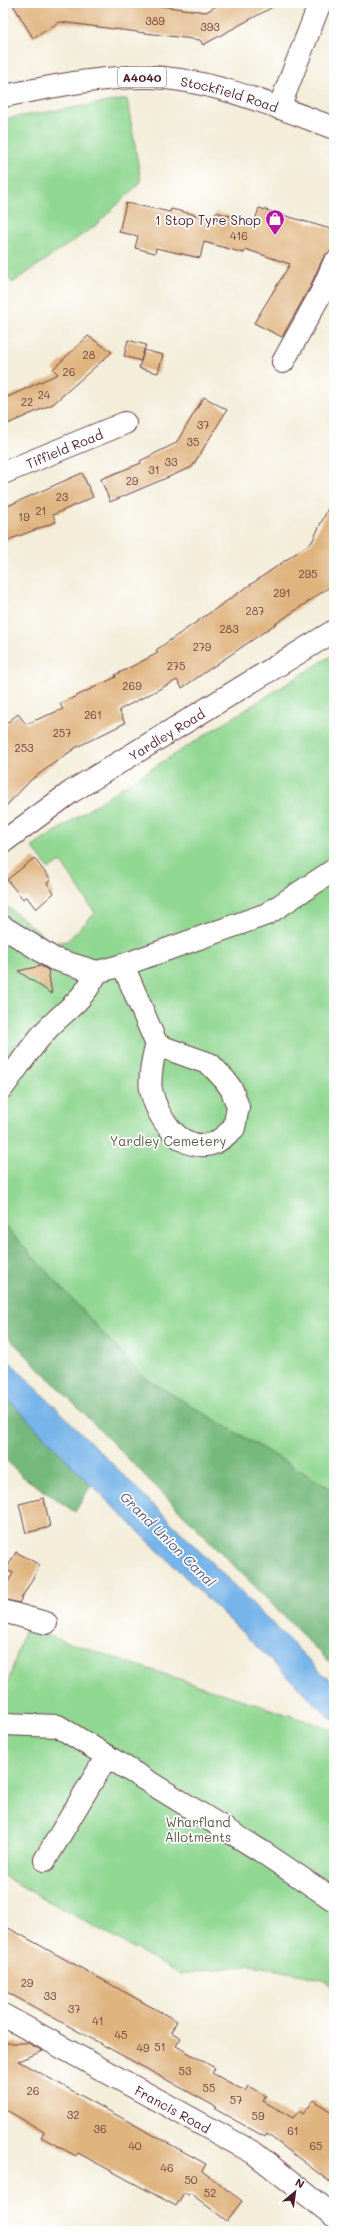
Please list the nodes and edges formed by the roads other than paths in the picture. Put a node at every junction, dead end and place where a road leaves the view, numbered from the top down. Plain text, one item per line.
1 (320, 3) edge
2 (3, 96) edge
3 (279, 108) junction
4 (334, 128) edge
5 (334, 263) edge
6 (283, 362) dead end
7 (125, 423) dead end
8 (3, 473) edge
9 (334, 631) edge
10 (3, 842) edge
11 (334, 870) edge
12 (3, 928) edge
13 (123, 965) junction
14 (97, 972) junction
15 (157, 1045) junction
16 (3, 1087) edge
17 (3, 1611) edge
18 (46, 1623) dead end
19 (3, 1724) edge
20 (106, 1756) junction
21 (45, 1860) dead end
22 (334, 1900) edge
23 (3, 2015) edge
24 (334, 2216) edge

1 - 3 main road
2 - 3 main road, Stockfield Road / A4040
3 - 4 main road, Stockfield Road / A4040
5 - 6 main road
7 - 8 main road, Tiffield Road
9 - 10 main road, Yardley Road
11 - 13 main road
12 - 14 main road
13 - 14 main road
13 - 15 main road
14 - 16 main road
15 - 15 main road
17 - 18 main road
19 - 20 main road
20 - 21 main road
20 - 22 main road
23 - 24 main road, Francis Road

